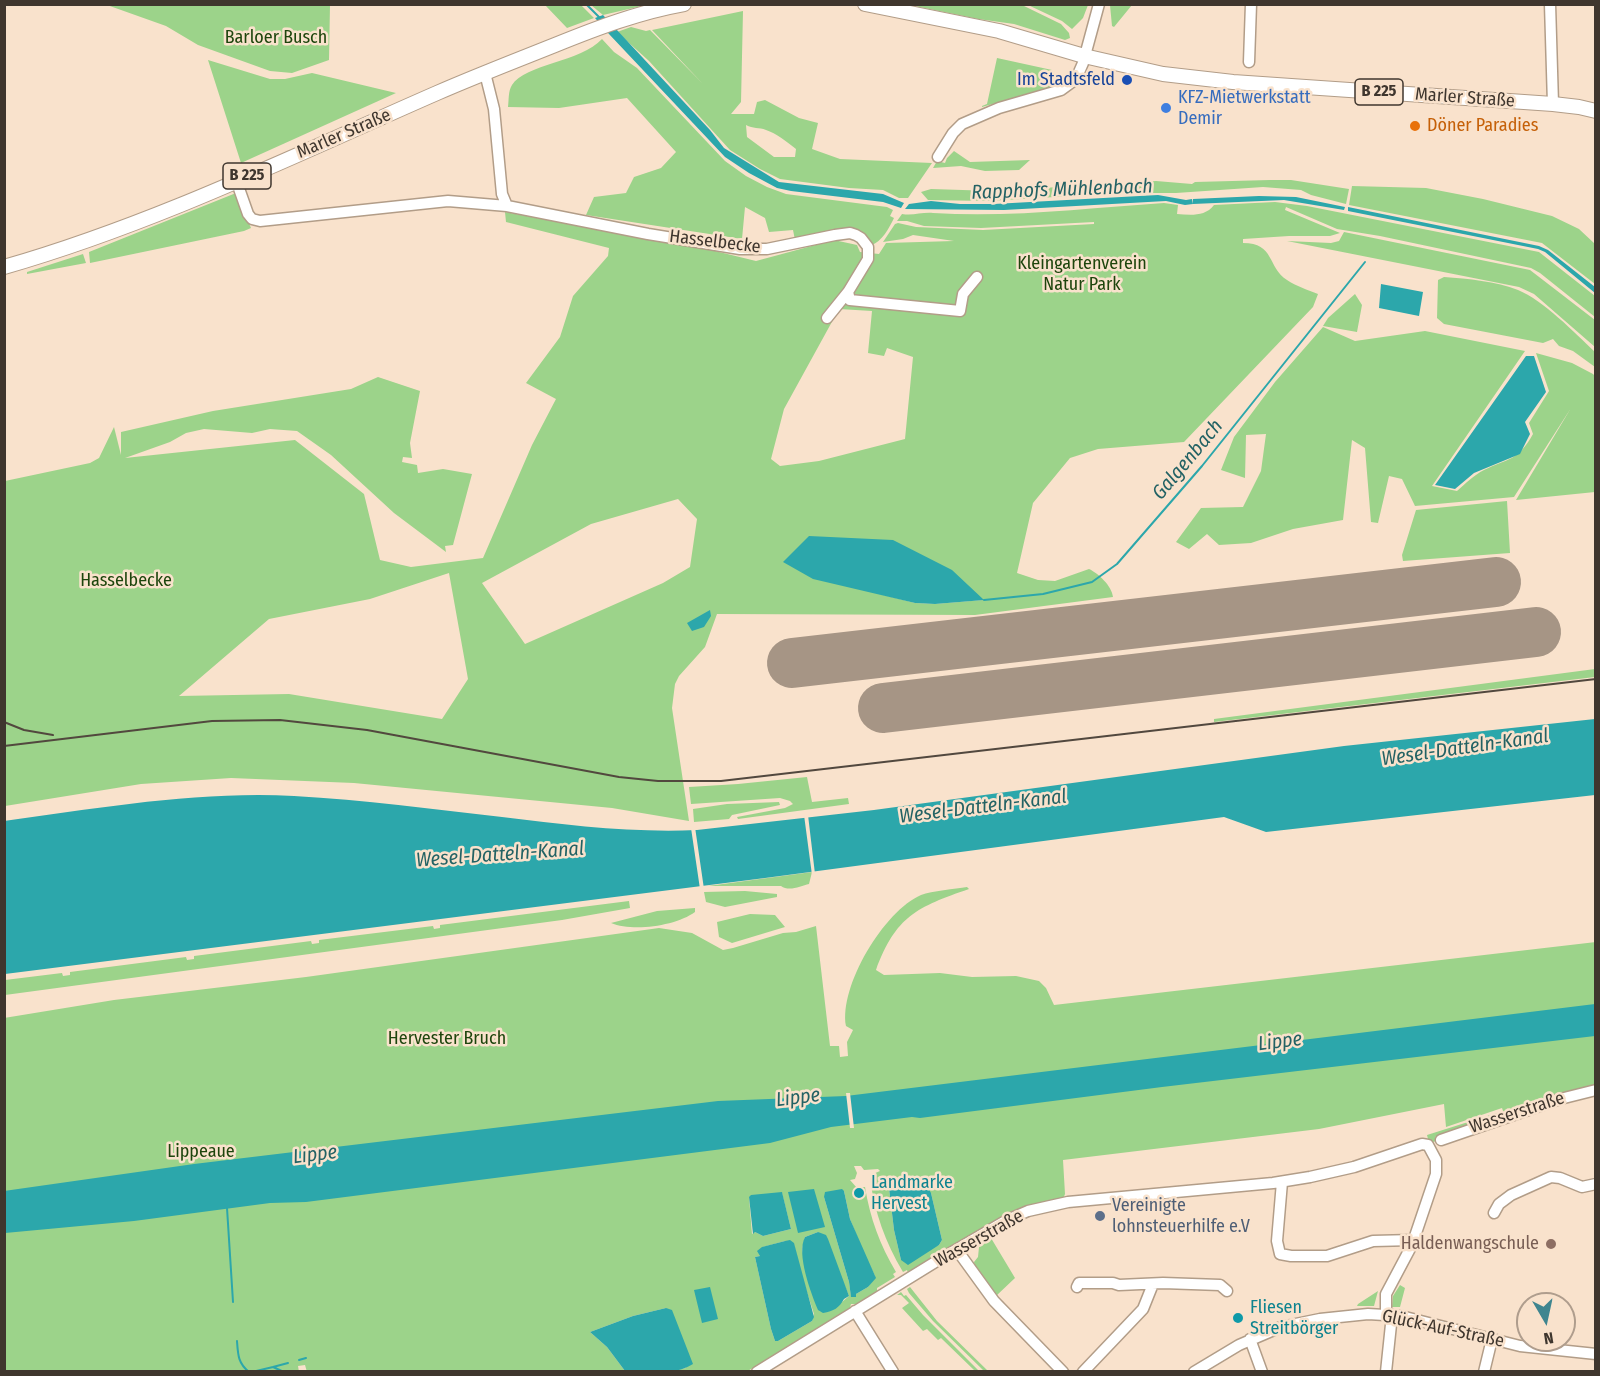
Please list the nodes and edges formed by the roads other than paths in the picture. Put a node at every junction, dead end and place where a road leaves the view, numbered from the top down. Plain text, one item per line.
1 (684, 4) edge
2 (865, 4) edge
3 (1099, 4) edge
4 (1251, 4) edge
5 (1550, 4) edge
6 (1084, 56) junction
7 (1249, 62) dead end
8 (485, 73) junction
9 (1553, 104) junction
10 (1596, 111) edge
11 (938, 157) dead end
12 (236, 180) junction
13 (507, 206) junction
14 (4, 267) edge
15 (977, 277) dead end
16 (848, 292) junction
17 (827, 318) dead end
18 (1596, 1090) edge
19 (1441, 1140) dead end
20 (1282, 1182) junction
21 (1596, 1184) edge
22 (1494, 1214) dead end
23 (1413, 1240) junction
24 (957, 1250) junction
25 (1153, 1284) junction
26 (1077, 1287) dead end
27 (1227, 1291) dead end
28 (855, 1311) junction
29 (1389, 1315) junction
30 (1492, 1339) junction
31 (1250, 1340) junction
32 (1596, 1354) edge
33 (763, 1370) edge
34 (893, 1371) edge
35 (1063, 1371) edge
36 (1083, 1371) edge
37 (1194, 1371) edge
38 (1262, 1371) edge
39 (1386, 1371) edge
40 (1484, 1371) edge

1 - 8 main road, Marler Straße / B 225
2 - 6 main road, Marler Straße / B 225
3 - 6 street
4 - 7 street
5 - 9 street
6 - 9 main road, Marler Straße / B 225
6 - 11 street
8 - 12 main road, Marler Straße / B 225
8 - 13 street
9 - 10 main road, Marler Straße / B 225
12 - 13 street, Hasselbecke
12 - 14 main road, Marler Straße / B 225
13 - 16 street, Hasselbecke
15 - 16 street
16 - 17 street, Hasselbecke
18 - 19 street, Wasserstraße
20 - 23 street
20 - 23 street, Wasserstraße
20 - 24 street, Wasserstraße
21 - 22 street
23 - 29 street
24 - 28 street, Wasserstraße
24 - 35 street
25 - 26 street
25 - 27 street
25 - 36 street
28 - 33 street, Wasserstraße
28 - 34 street
29 - 30 street, Glück-Auf-Straße
29 - 31 street, Glück-Auf-Straße
29 - 39 street
30 - 32 street, Glück-Auf-Straße
30 - 40 street
31 - 37 street, Glück-Auf-Straße
31 - 38 street

